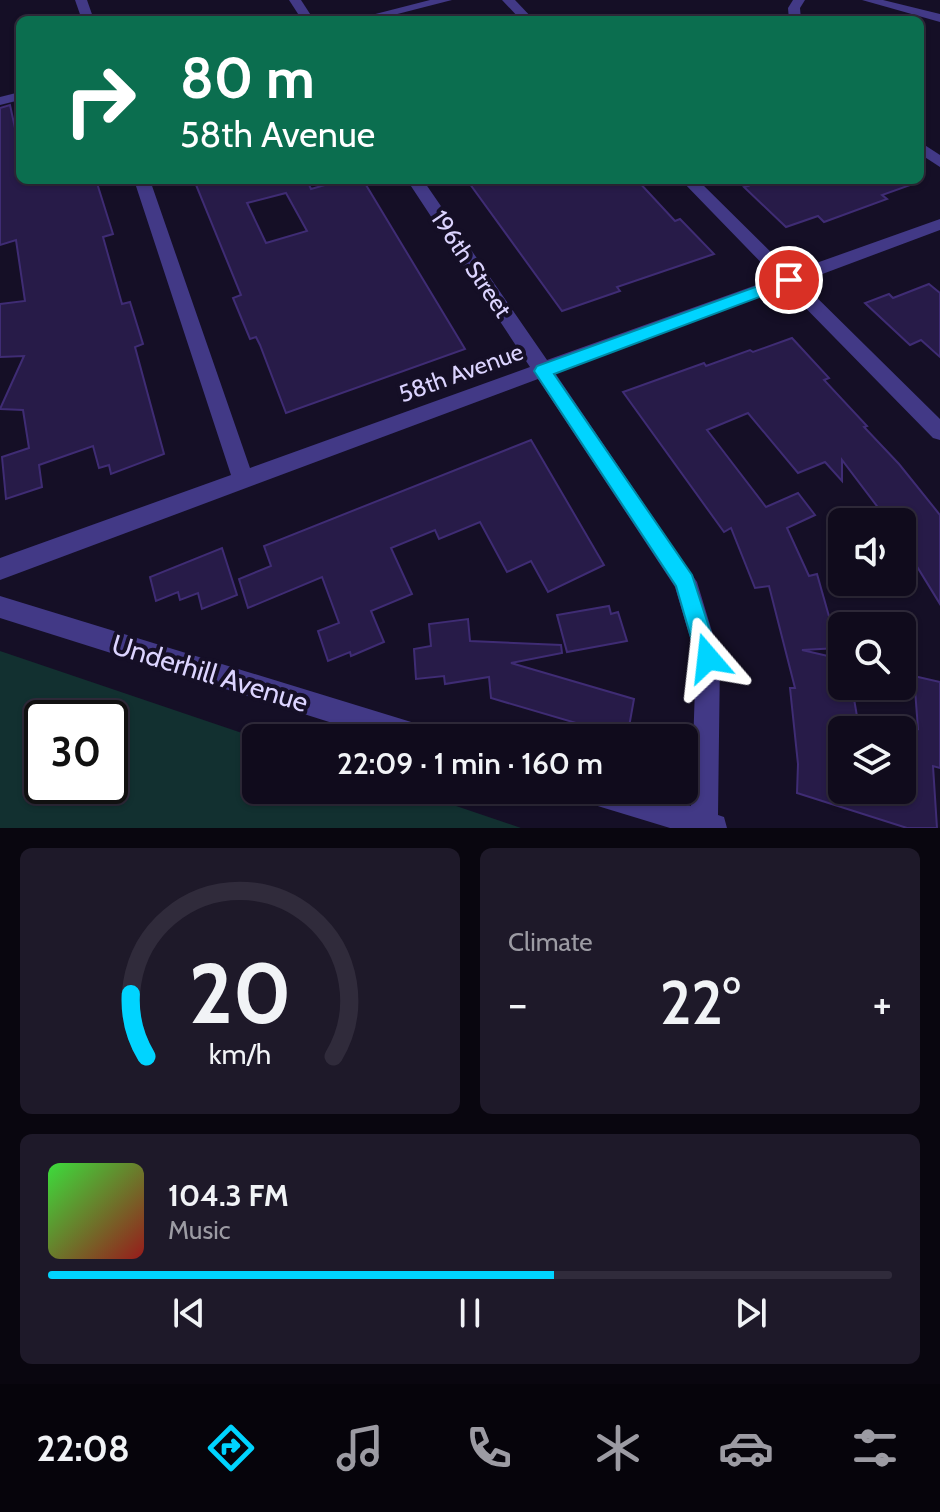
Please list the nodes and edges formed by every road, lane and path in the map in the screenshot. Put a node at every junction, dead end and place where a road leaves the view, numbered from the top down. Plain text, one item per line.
1 (446, 0) edge
2 (508, 0) edge
3 (868, 0) edge
4 (376, 16) edge
5 (524, 16) edge
6 (940, 18) edge
7 (143, 184) edge
8 (418, 184) edge
9 (693, 184) edge
10 (940, 224) edge
11 (789, 280) junction
12 (543, 371) junction
13 (940, 432) edge
14 (244, 481) junction
15 (0, 569) edge
16 (0, 607) edge
17 (376, 724) edge
18 (635, 804) edge
19 (710, 826) edge

1 - 4 street
2 - 5 street
3 - 6 street
7 - 14 street
8 - 12 street, 196th Street
9 - 11 street
10 - 11 street, 58th Avenue
11 - 12 street, 58th Avenue
11 - 13 street
12 - 14 street, 58th Avenue
12 - 19 street, 196th Street
14 - 15 street, 58th Avenue
16 - 17 street, Underhill Avenue
18 - 19 street

